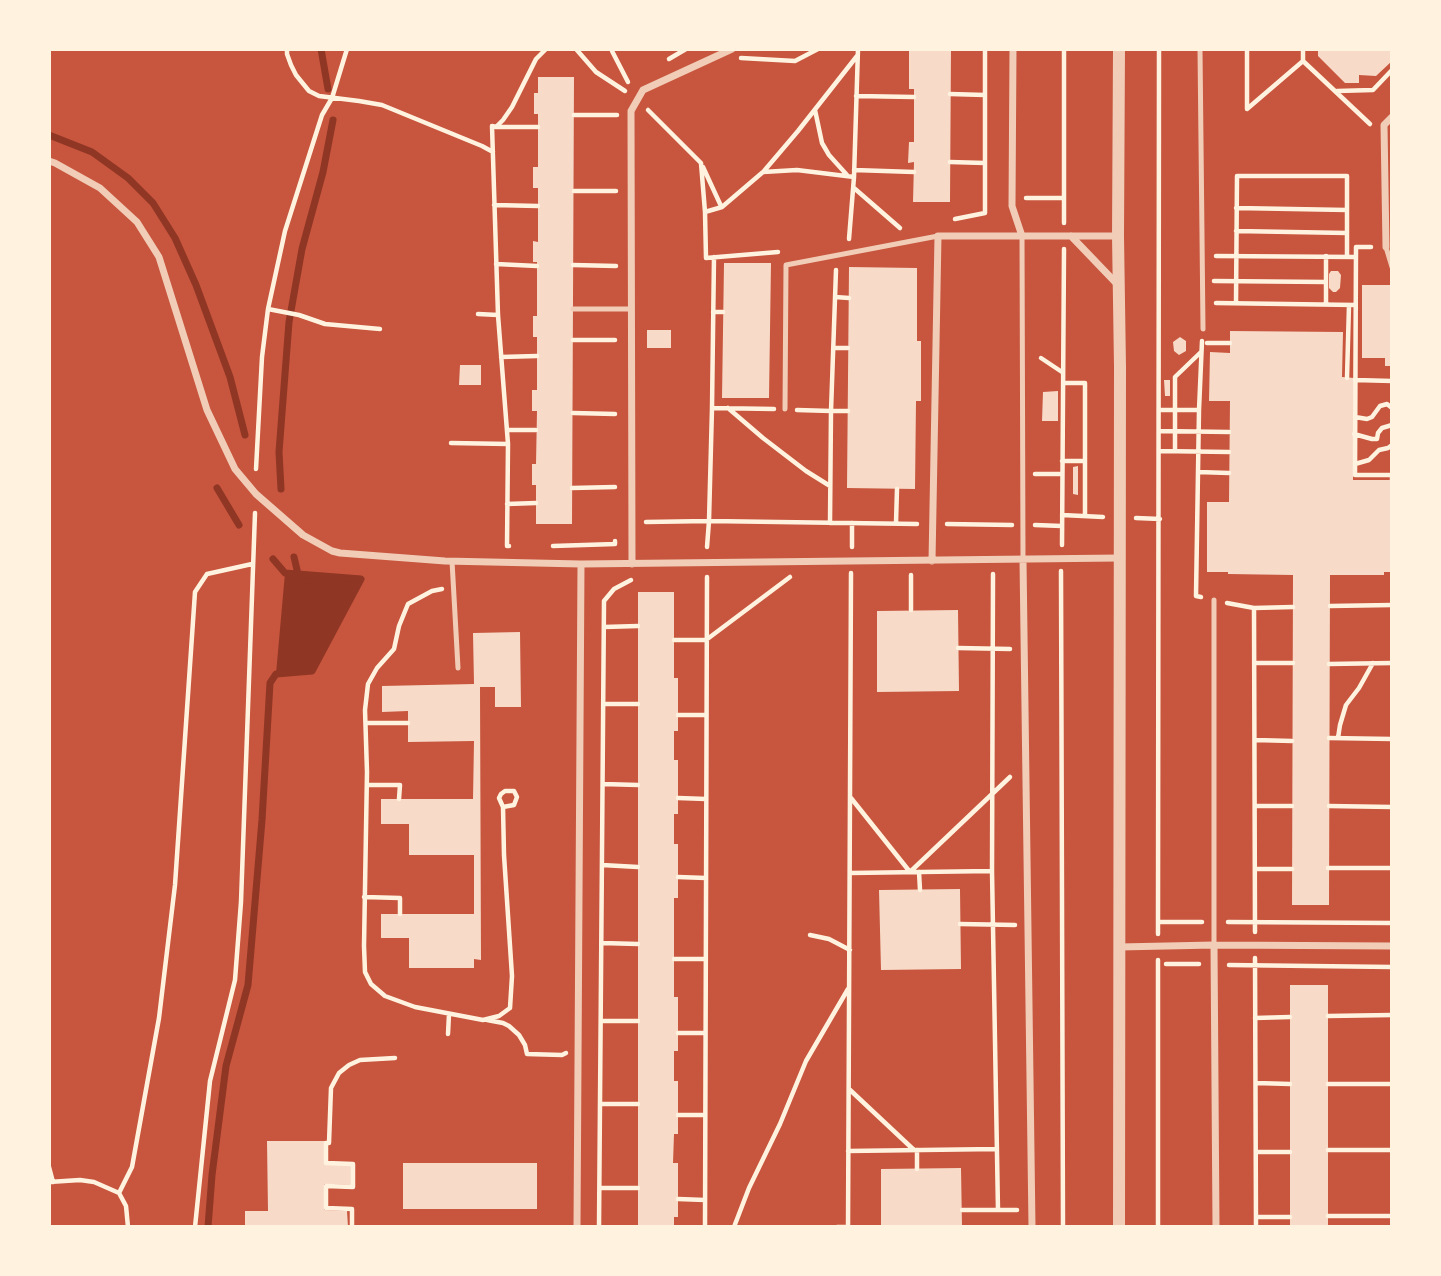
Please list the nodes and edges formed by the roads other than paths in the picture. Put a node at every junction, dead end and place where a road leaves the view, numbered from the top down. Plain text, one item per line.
1 (733, 49) edge
2 (1013, 49) edge
3 (1119, 49) edge
4 (1200, 49) edge
5 (1392, 117) edge
6 (49, 161) edge
7 (938, 236) junction
8 (1022, 236) junction
9 (1067, 236) junction
10 (1118, 236) junction
11 (1386, 247) joint
12 (1392, 267) edge
13 (1118, 285) junction
14 (573, 309) dead end
15 (631, 309) junction
16 (1203, 329) road end
17 (785, 410) road end
18 (1119, 558) junction
19 (1023, 560) junction
20 (452, 561) junction
21 (932, 561) junction
22 (581, 564) junction
23 (632, 564) junction
24 (1214, 600) road end
25 (458, 668) dead end
26 (1214, 945) junction
27 (1392, 946) edge
28 (1119, 947) junction
29 (578, 1227) edge
30 (1032, 1227) edge
31 (1119, 1227) edge
32 (1216, 1227) edge

1 - 15 street
2 - 8 street
3 - 10 street
4 - 16 lane
5 - 11 street
6 - 20 street
7 - 8 street
7 - 17 lane
7 - 21 street
8 - 9 street
8 - 19 lane
9 - 10 street
9 - 13 street
10 - 13 street
11 - 12 lane
13 - 18 street
14 - 15 lane
15 - 23 street
18 - 19 street
18 - 28 street
19 - 21 street
19 - 30 street
20 - 22 street
20 - 25 lane
21 - 23 street
22 - 23 street
22 - 29 street
24 - 26 lane
26 - 27 street
26 - 28 street
26 - 32 street
28 - 31 street

